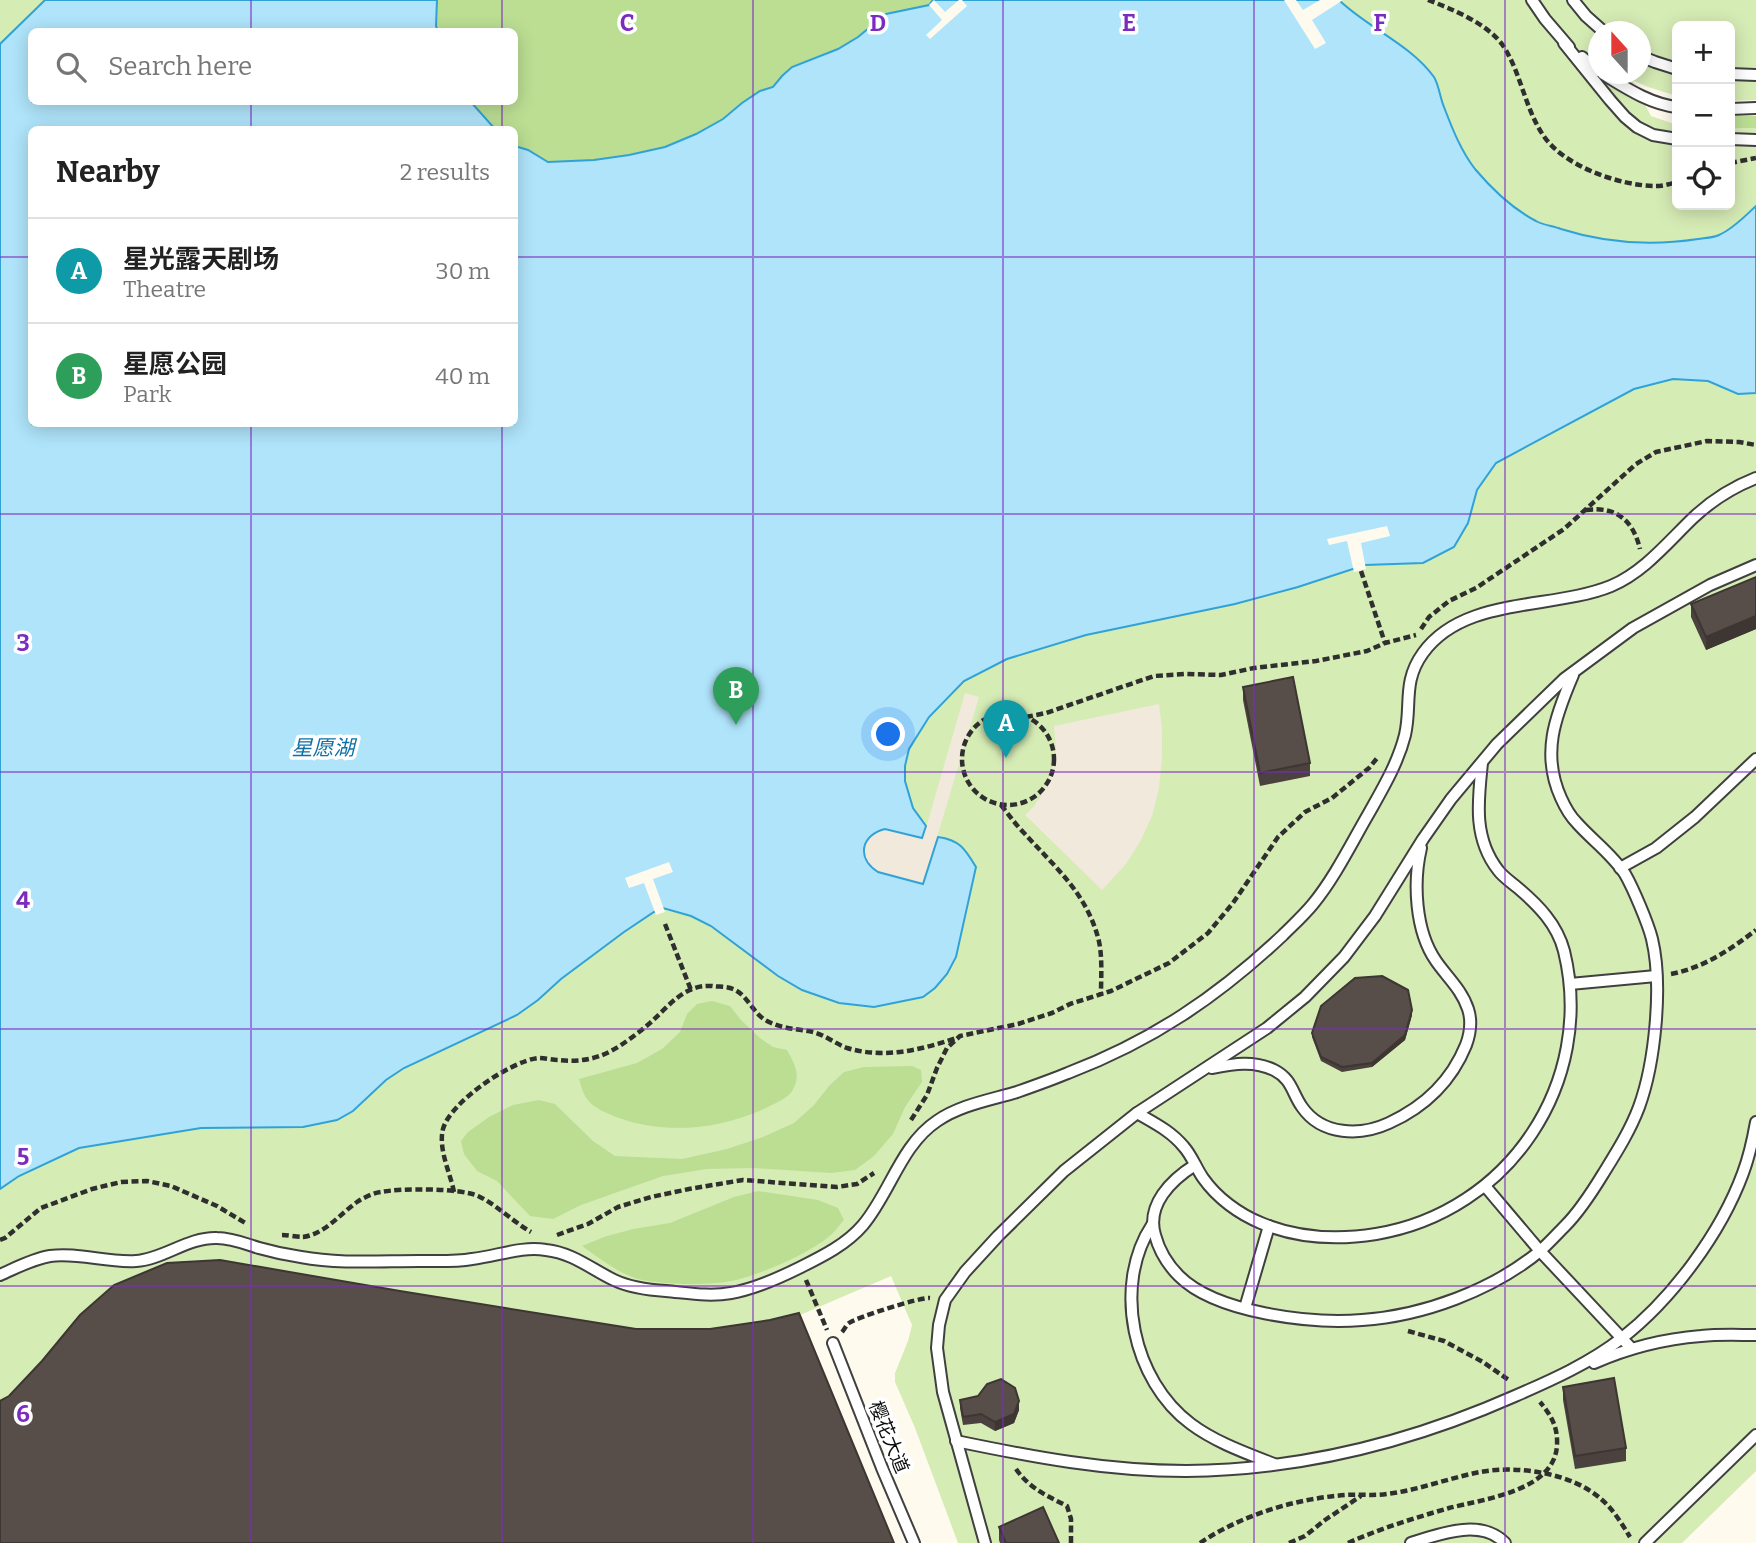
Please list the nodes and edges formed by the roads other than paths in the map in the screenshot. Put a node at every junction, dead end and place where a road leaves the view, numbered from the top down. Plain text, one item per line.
1 (1532, 0) edge
2 (1573, 0) edge
3 (1592, 21) edge
4 (1564, 43) junction
5 (1651, 60) edge
6 (1588, 63) edge
7 (1672, 67) edge
8 (1735, 74) edge
9 (1756, 75) edge
10 (1620, 84) edge
11 (1672, 107) edge
12 (1756, 108) edge
13 (1735, 109) edge
14 (1672, 138) edge
15 (1735, 139) edge
16 (1756, 140) edge
17 (1756, 478) edge
18 (1756, 565) edge
19 (1573, 672) junction
20 (1756, 760) edge
21 (1482, 762) junction
22 (1423, 839) junction
23 (1620, 869) junction
24 (1656, 976) junction
25 (1570, 984) junction
26 (1206, 1069) junction
27 (1137, 1113) junction
28 (1756, 1122) edge
29 (1195, 1165) junction
30 (1485, 1186) junction
31 (1152, 1225) junction
32 (1269, 1226) junction
33 (1540, 1251) junction
34 (0, 1275) edge
35 (1245, 1308) junction
36 (1756, 1335) edge
37 (1622, 1338) junction
38 (833, 1343) road end
39 (1631, 1348) junction
40 (1546, 1383) junction
41 (1756, 1435) edge
42 (956, 1441) junction
43 (1276, 1465) junction
44 (914, 1543) edge
45 (985, 1543) edge
46 (1411, 1543) edge
47 (1505, 1543) edge
48 (1645, 1543) edge

1 - 4 lane
2 - 3 lane
4 - 6 lane
4 - 14 lane
5 - 7 lane
8 - 9 lane
10 - 11 lane
12 - 13 lane
15 - 16 lane
17 - 34 lane
18 - 19 lane
19 - 21 lane
19 - 23 lane
20 - 23 lane
21 - 22 lane
21 - 25 lane
22 - 26 lane
22 - 26 lane
23 - 24 lane
24 - 25 lane
24 - 33 lane
25 - 30 lane
26 - 27 lane
27 - 29 lane
27 - 42 lane
28 - 37 lane
29 - 31 lane
29 - 32 lane
30 - 32 lane
30 - 33 lane
31 - 35 lane
31 - 43 lane
32 - 35 lane
33 - 35 lane
33 - 37 lane
36 - 39 lane
37 - 39 lane
37 - 40 lane
38 - 44 lane, 樱花大道
39 - 40 lane
40 - 43 lane
41 - 48 lane
42 - 43 lane
42 - 45 lane
46 - 47 lane

